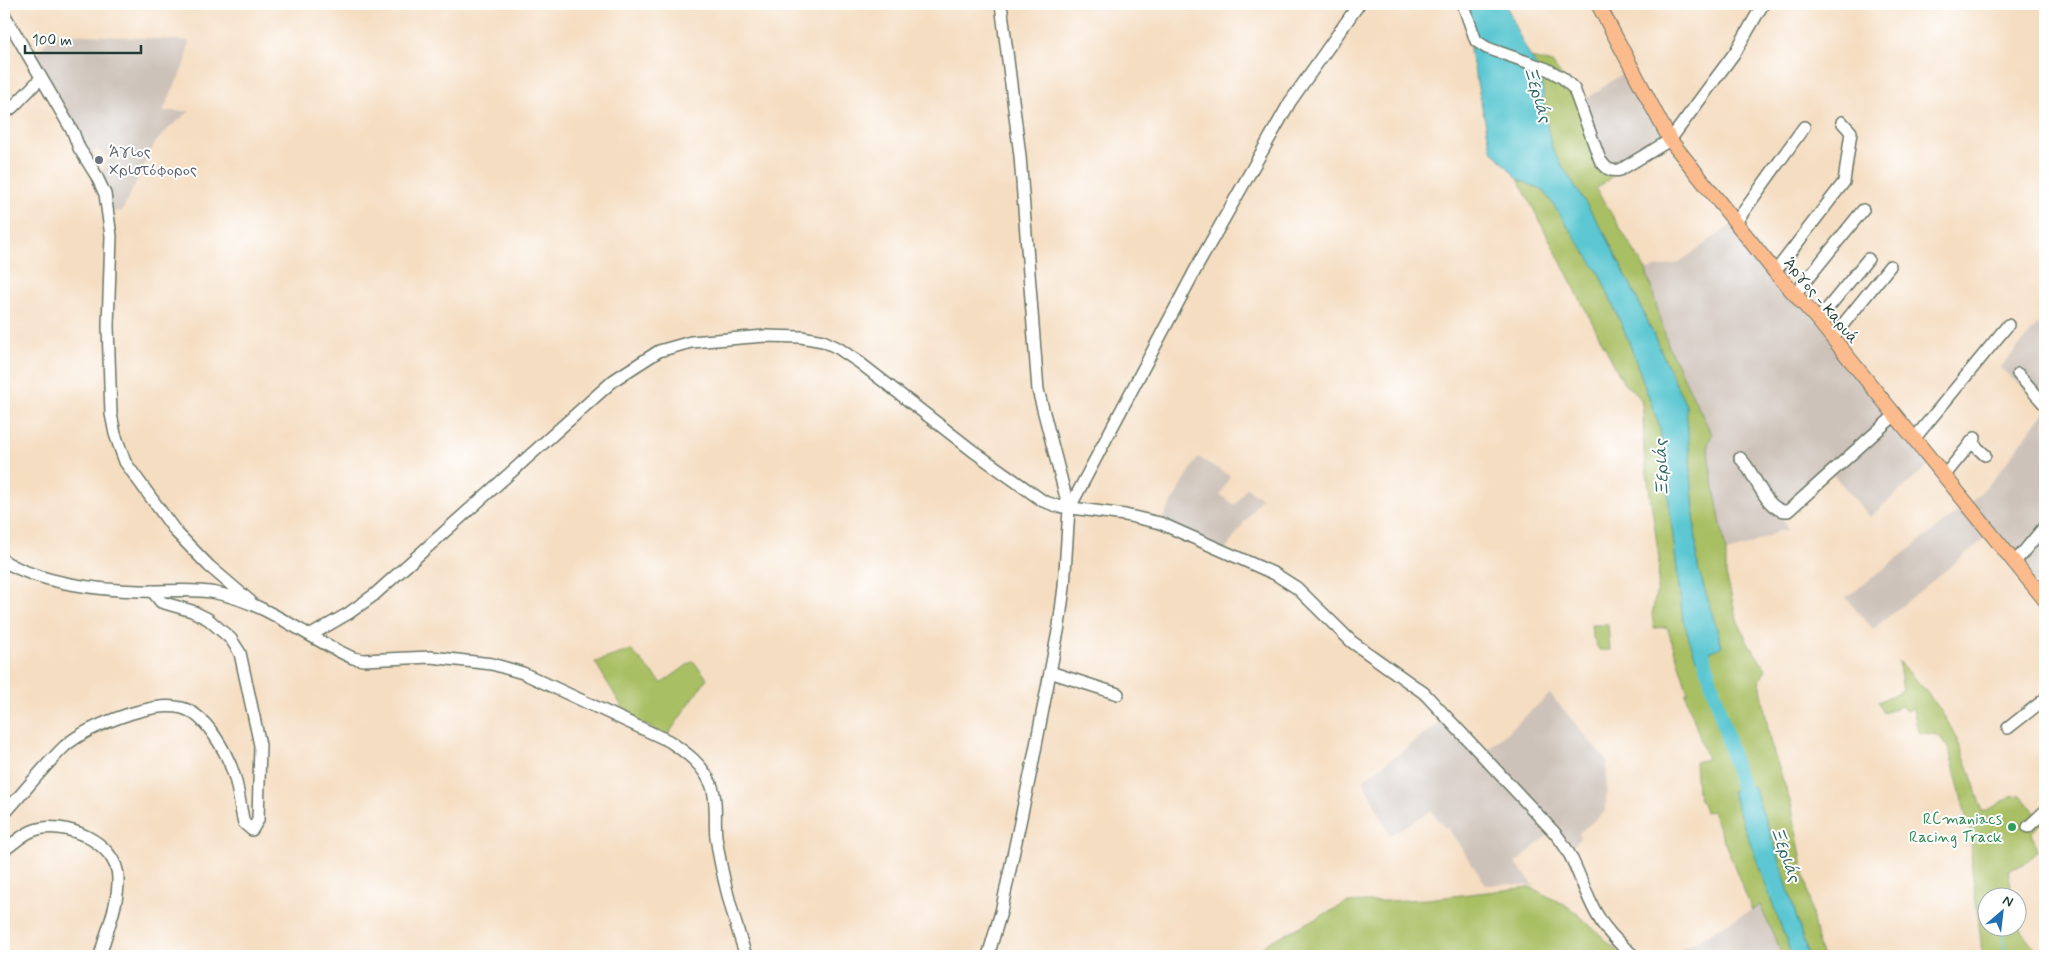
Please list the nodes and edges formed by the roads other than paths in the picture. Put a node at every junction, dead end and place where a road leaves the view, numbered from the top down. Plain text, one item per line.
1 (1001, 4) edge
2 (1360, 4) edge
3 (1463, 4) edge
4 (1598, 4) edge
5 (1763, 4) edge
6 (4, 14) edge
7 (41, 78) junction
8 (4, 114) edge
9 (1842, 122) dead end
10 (1804, 127) dead end
11 (1670, 140) junction
12 (1863, 210) dead end
13 (1736, 222) junction
14 (1868, 259) dead end
15 (1890, 266) dead end
16 (1775, 272) junction
17 (1795, 294) junction
18 (1818, 320) junction
19 (2008, 325) dead end
20 (1832, 338) junction
21 (2018, 374) dead end
22 (2045, 405) edge
23 (1895, 415) junction
24 (1914, 439) junction
25 (1985, 455) dead end
26 (1740, 458) dead end
27 (1944, 476) junction
28 (1069, 508) junction
29 (2045, 526) edge
30 (4, 561) edge
31 (2015, 562) junction
32 (152, 591) junction
33 (2045, 600) edge
34 (252, 604) junction
35 (312, 635) junction
36 (1050, 672) junction
37 (1118, 694) dead end
38 (2045, 699) edge
39 (2008, 728) dead end
40 (2045, 811) edge
41 (4, 814) edge
42 (2028, 827) dead end
43 (4, 850) edge
44 (100, 956) edge
45 (746, 956) edge
46 (988, 956) edge
47 (1634, 956) edge

1 - 28 street
2 - 28 street
3 - 11 street
4 - 11 main road, Άργος - Καρυά
5 - 11 street
6 - 7 street
7 - 8 street
7 - 34 street
9 - 16 street
10 - 13 street
11 - 13 main road, Άργος - Καρυά
12 - 17 street
13 - 16 main road, Άργος - Καρυά
14 - 18 street
15 - 20 street
16 - 17 main road, Άργος - Καρυά
17 - 18 main road, Άργος - Καρυά
18 - 20 main road, Άργος - Καρυά
19 - 24 street
20 - 23 main road, Άργος - Καρυά
21 - 22 street
23 - 24 main road, Άργος - Καρυά
23 - 26 street
24 - 27 main road, Άργος - Καρυά
25 - 27 street
27 - 31 main road, Άργος - Καρυά
28 - 35 street
28 - 36 street
28 - 47 street
29 - 31 street
30 - 32 street
31 - 33 main road, Άργος - Καρυά
32 - 34 street
32 - 41 street
34 - 35 street
35 - 45 street
36 - 37 street
36 - 46 street
38 - 39 street
40 - 42 street
43 - 44 street

